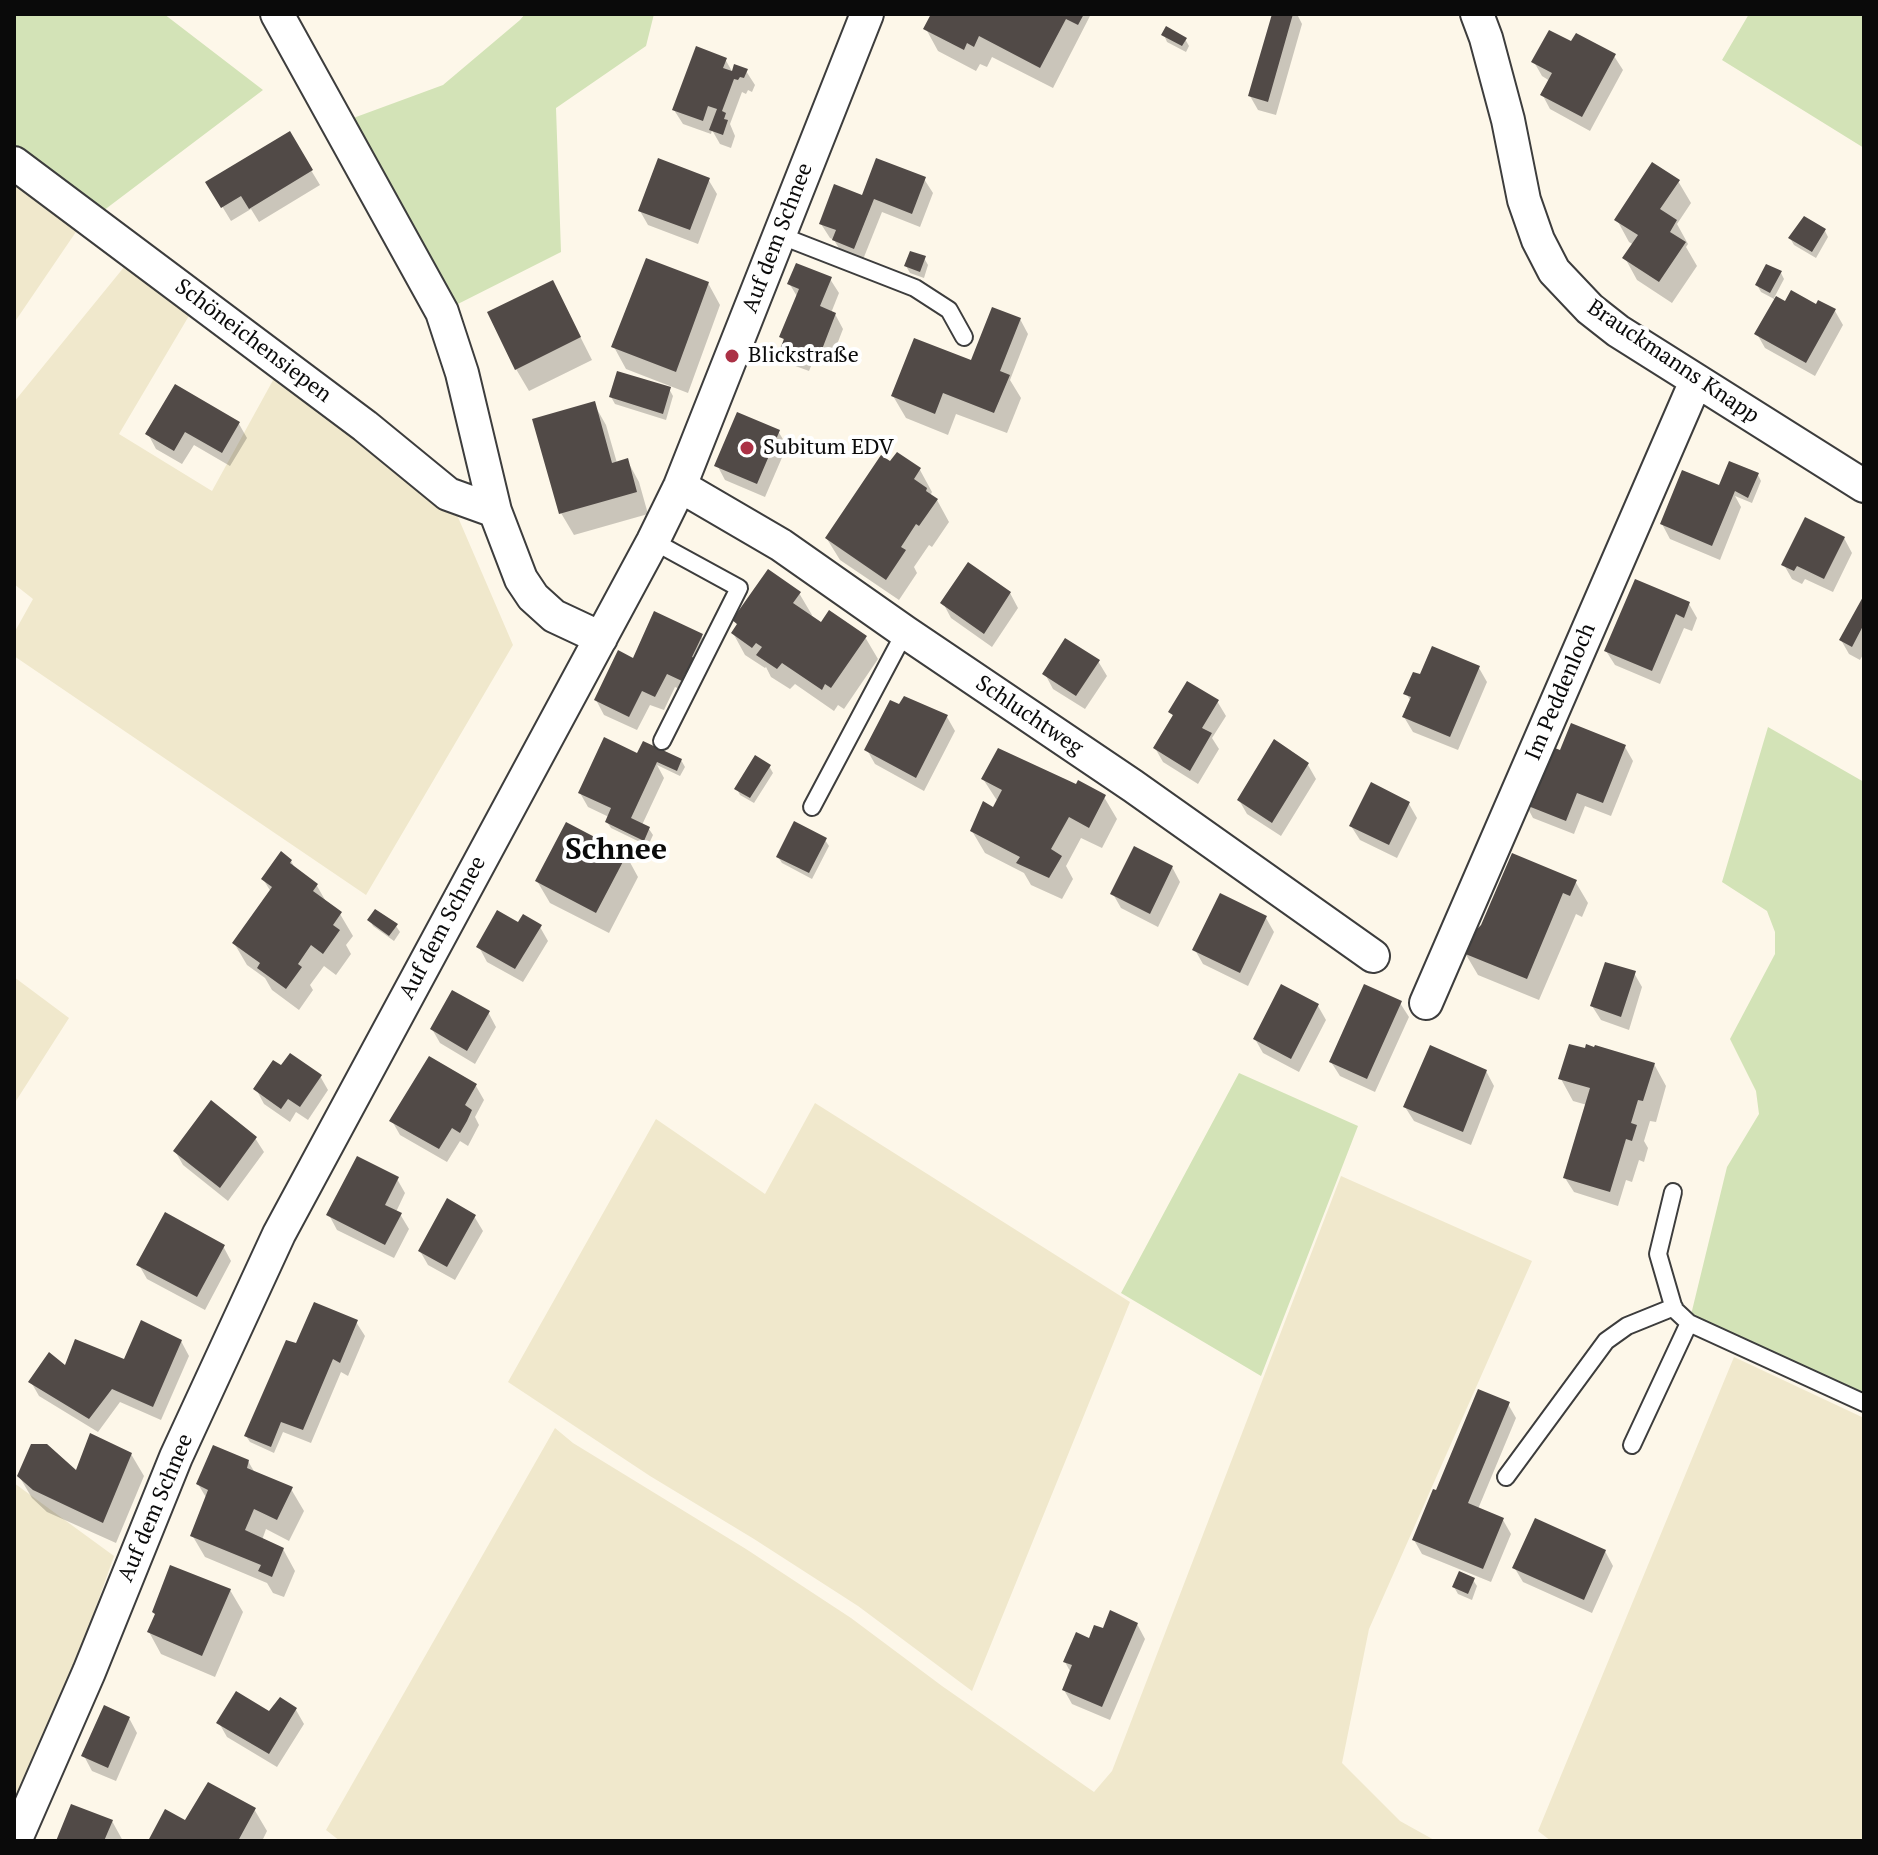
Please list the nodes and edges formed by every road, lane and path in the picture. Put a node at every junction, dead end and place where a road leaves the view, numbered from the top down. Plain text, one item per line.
1 (277, 14) edge
2 (867, 14) edge
3 (1477, 14) edge
4 (14, 163) edge
5 (779, 235) junction
6 (964, 337) dead end
7 (1696, 381) junction
8 (680, 486) junction
9 (1864, 486) edge
10 (495, 511) junction
11 (653, 541) junction
12 (905, 632) junction
13 (601, 638) junction
14 (662, 741) dead end
15 (812, 807) dead end
16 (1373, 956) dead end
17 (1426, 1003) dead end
18 (1673, 1192) dead end
19 (1674, 1307) junction
20 (1689, 1323) junction
21 (1864, 1403) edge
22 (1632, 1445) dead end
23 (1506, 1477) dead end
24 (15, 1841) edge

1 - 10 street
2 - 5 street, Auf dem Schnee
3 - 7 street, Brauckmanns Knapp
4 - 10 street, Schöneichensiepen
5 - 6 lane
5 - 8 street, Auf dem Schnee
7 - 9 street, Brauckmanns Knapp
7 - 17 street, Im Peddenloch
8 - 11 street, Auf dem Schnee
8 - 12 street, Schluchtweg
10 - 13 street
11 - 13 street, Auf dem Schnee
11 - 14 lane
12 - 15 lane
12 - 16 street, Schluchtweg
13 - 24 street, Auf dem Schnee
18 - 19 lane
19 - 20 lane
19 - 23 lane
20 - 21 lane
20 - 22 lane

